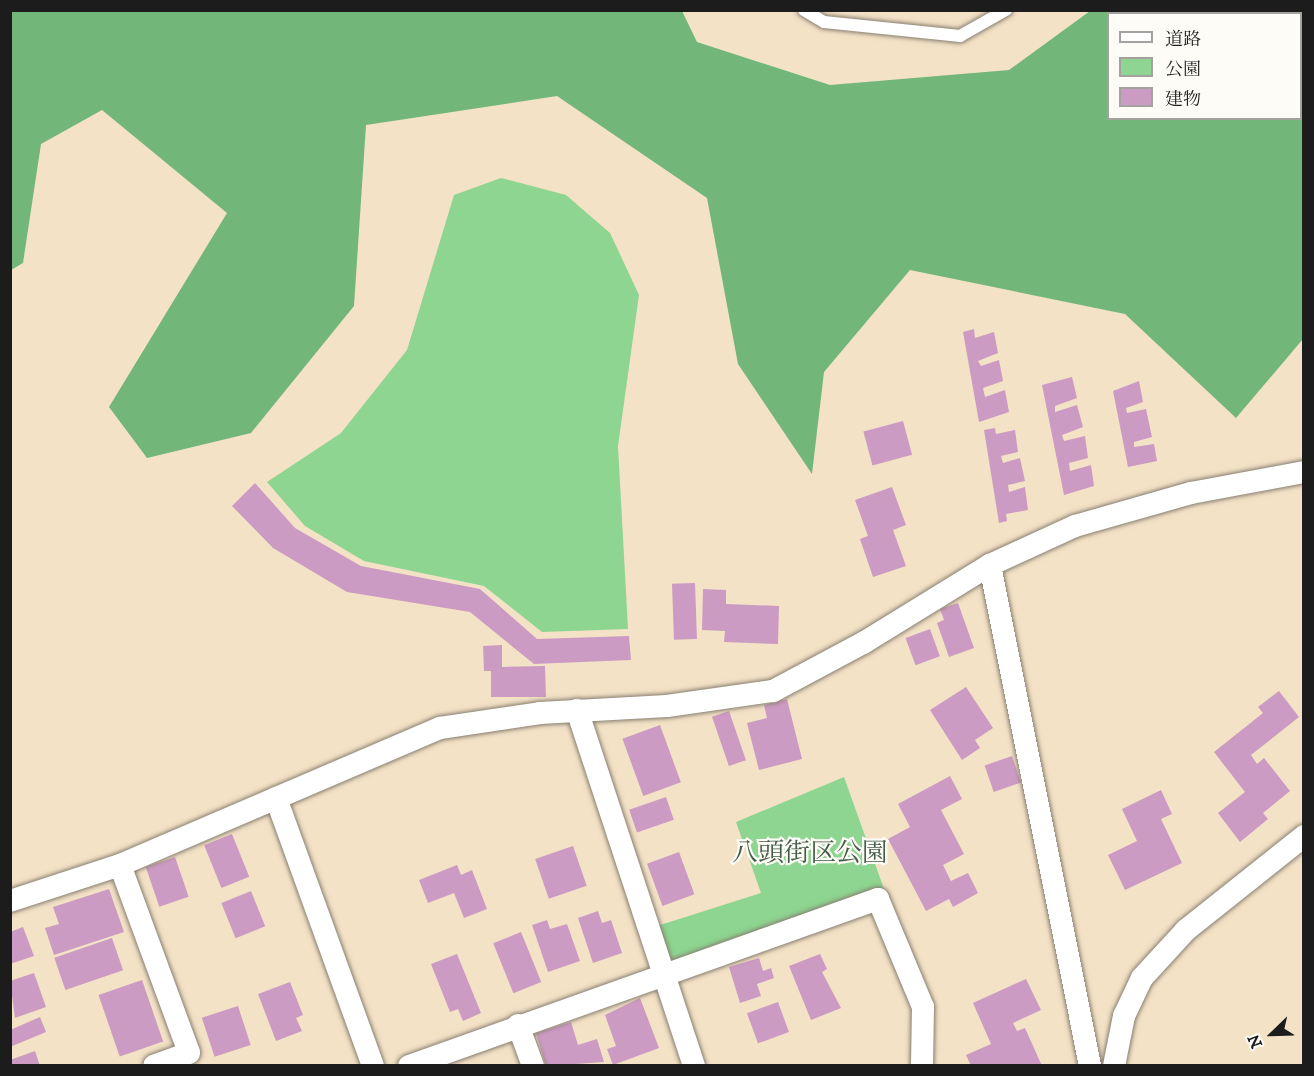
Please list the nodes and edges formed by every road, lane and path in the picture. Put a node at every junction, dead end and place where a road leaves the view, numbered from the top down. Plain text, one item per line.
1 (804, 10) edge
2 (1006, 10) edge
3 (1304, 472) edge
4 (990, 565) junction
5 (577, 710) junction
6 (276, 798) junction
7 (1304, 836) edge
8 (120, 865) junction
9 (10, 901) edge
10 (662, 978) junction
11 (518, 1024) junction
12 (154, 1065) edge
13 (373, 1065) edge
14 (409, 1065) edge
15 (533, 1065) edge
16 (694, 1065) edge
17 (922, 1065) edge
18 (1090, 1065) edge
19 (1114, 1065) edge

1 - 2 lane
3 - 4 street
4 - 5 street
4 - 18 street
5 - 6 street
5 - 10 street
6 - 8 street
6 - 13 street
7 - 19 street
8 - 9 street
8 - 12 street
10 - 11 street
10 - 16 street
10 - 17 street
11 - 14 street
11 - 15 street

